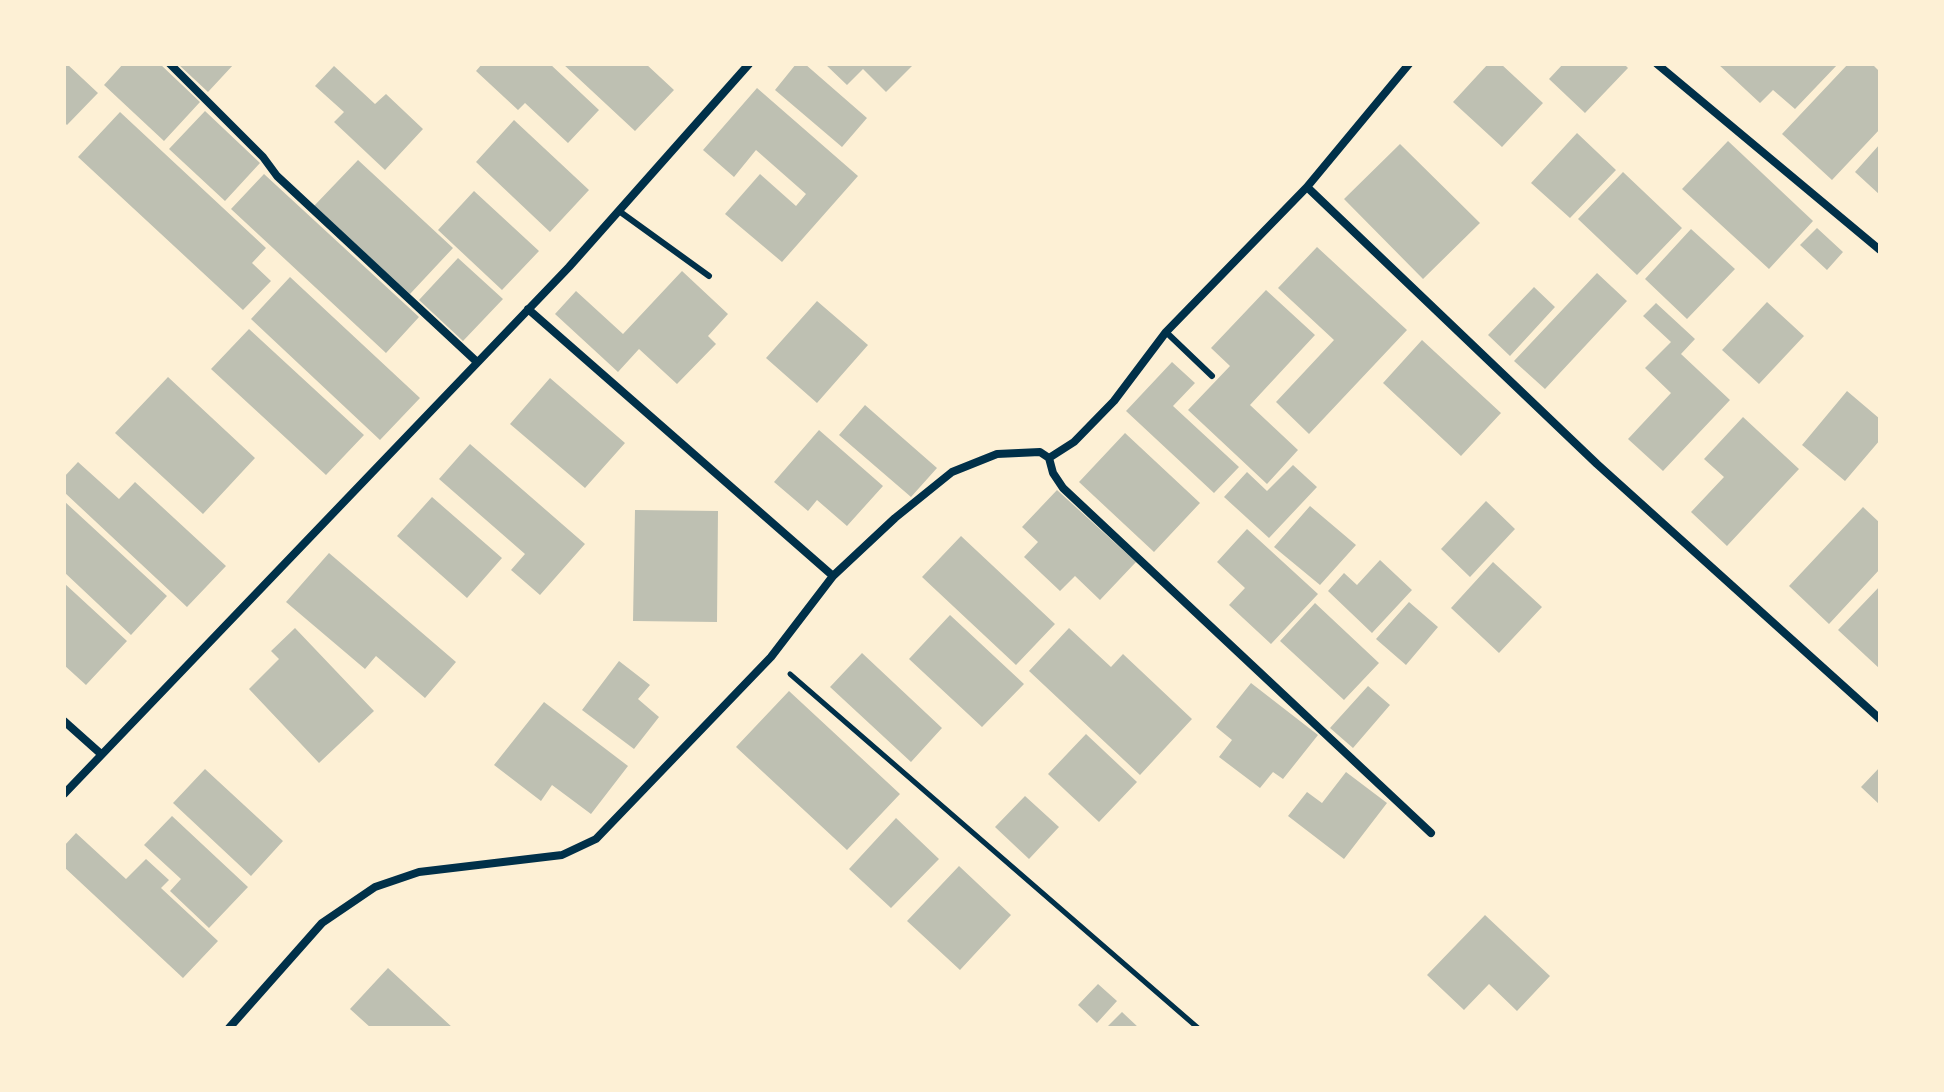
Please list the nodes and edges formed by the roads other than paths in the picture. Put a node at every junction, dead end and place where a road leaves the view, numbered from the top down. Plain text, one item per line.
1 (170, 64) edge
2 (749, 64) edge
3 (1409, 64) edge
4 (1657, 64) edge
5 (1307, 187) junction
6 (619, 211) junction
7 (1880, 250) edge
8 (709, 276) dead end
9 (528, 309) junction
10 (1166, 332) junction
11 (477, 362) junction
12 (1212, 376) dead end
13 (1049, 458) junction
14 (833, 576) junction
15 (1880, 719) edge
16 (64, 721) edge
17 (101, 754) junction
18 (64, 794) edge
19 (1431, 833) dead end
20 (229, 1028) edge

1 - 11 street
2 - 6 street
3 - 5 street
4 - 7 street
5 - 10 street
5 - 15 street
6 - 8 lane
6 - 9 street
9 - 11 street
9 - 14 street
10 - 12 lane
10 - 13 street
11 - 17 street
13 - 14 street
13 - 19 street
14 - 20 street
16 - 17 street
17 - 18 street

